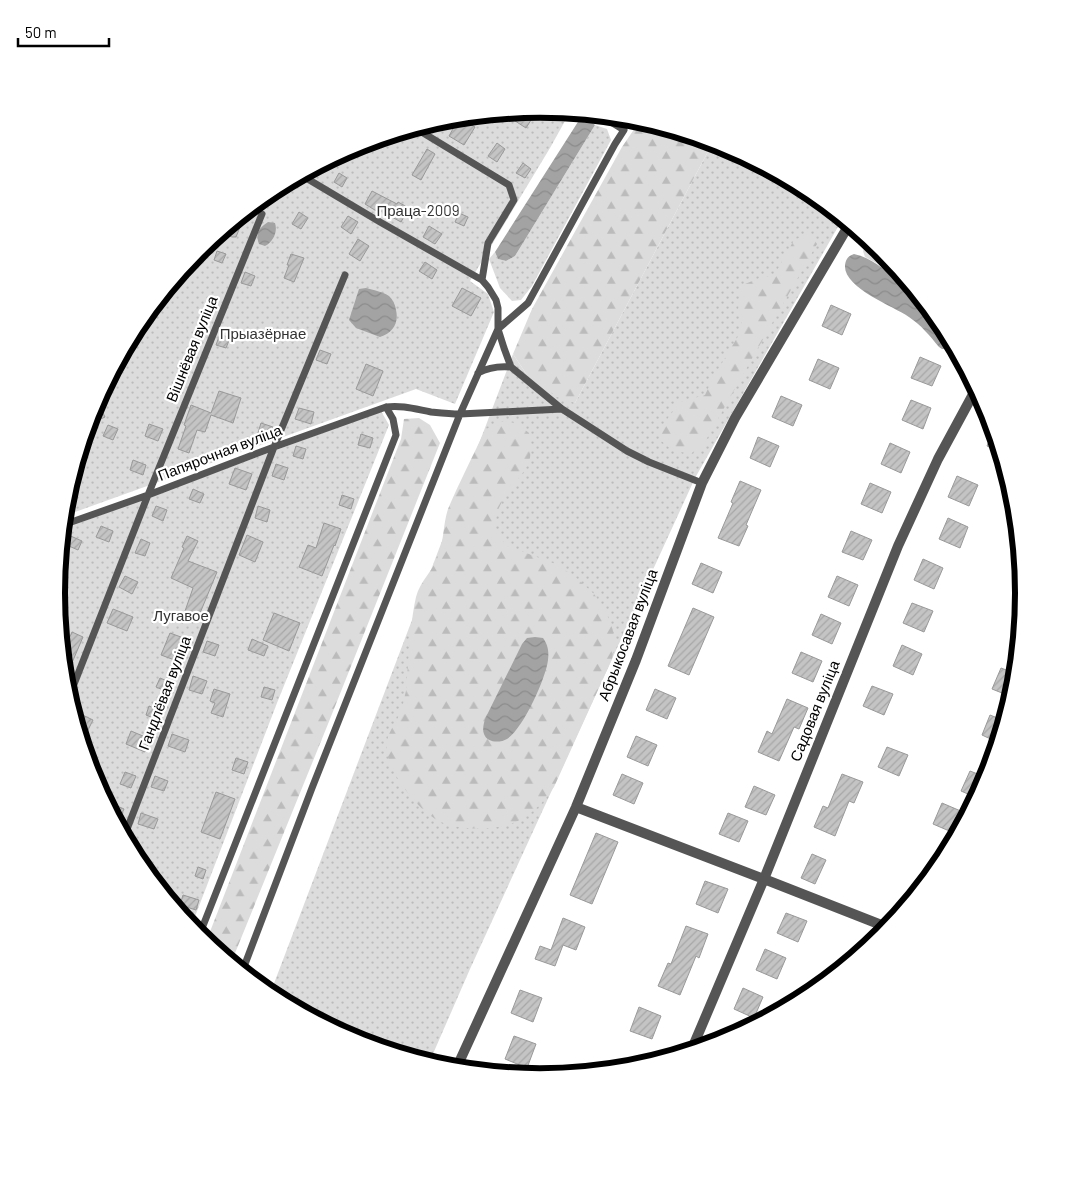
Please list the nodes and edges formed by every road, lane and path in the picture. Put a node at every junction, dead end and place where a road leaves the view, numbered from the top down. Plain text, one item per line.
1 (614, 124) edge
2 (423, 133) edge
3 (307, 179) edge
4 (262, 214) dead end
5 (846, 229) edge
6 (345, 275) dead end
7 (482, 280) junction
8 (498, 329) junction
9 (512, 366) junction
10 (478, 373) junction
11 (973, 395) edge
12 (386, 407) junction
13 (562, 409) junction
14 (460, 414) junction
15 (274, 446) junction
16 (702, 483) junction
17 (148, 495) junction
18 (70, 522) edge
19 (74, 683) edge
20 (576, 807) junction
21 (127, 828) edge
22 (764, 879) junction
23 (881, 925) edge
24 (202, 927) edge
25 (245, 965) edge
26 (694, 1043) edge
27 (460, 1061) edge

1 - 8 lane
2 - 7 lane
3 - 7 lane
4 - 17 lane, Вішнёвая вуліца
5 - 16 street, Абрыкосавая вуліца
6 - 15 lane, Гандлёвая вуліца
7 - 8 lane
8 - 9 lane
8 - 10 lane
9 - 10 lane
9 - 13 lane
10 - 14 lane
11 - 22 street, Садовая вуліца
12 - 14 lane, Папярочная вуліца
12 - 15 lane, Папярочная вуліца
12 - 24 lane
13 - 14 lane, Папярочная вуліца
13 - 16 lane
14 - 25 lane
15 - 17 lane, Папярочная вуліца
15 - 21 lane, Гандлёвая вуліца
16 - 20 street, Абрыкосавая вуліца
17 - 18 lane, Папярочная вуліца
17 - 19 lane, Вішнёвая вуліца
20 - 22 street
20 - 27 street, Абрыкосавая вуліца
22 - 23 street
22 - 26 street, Садовая вуліца

